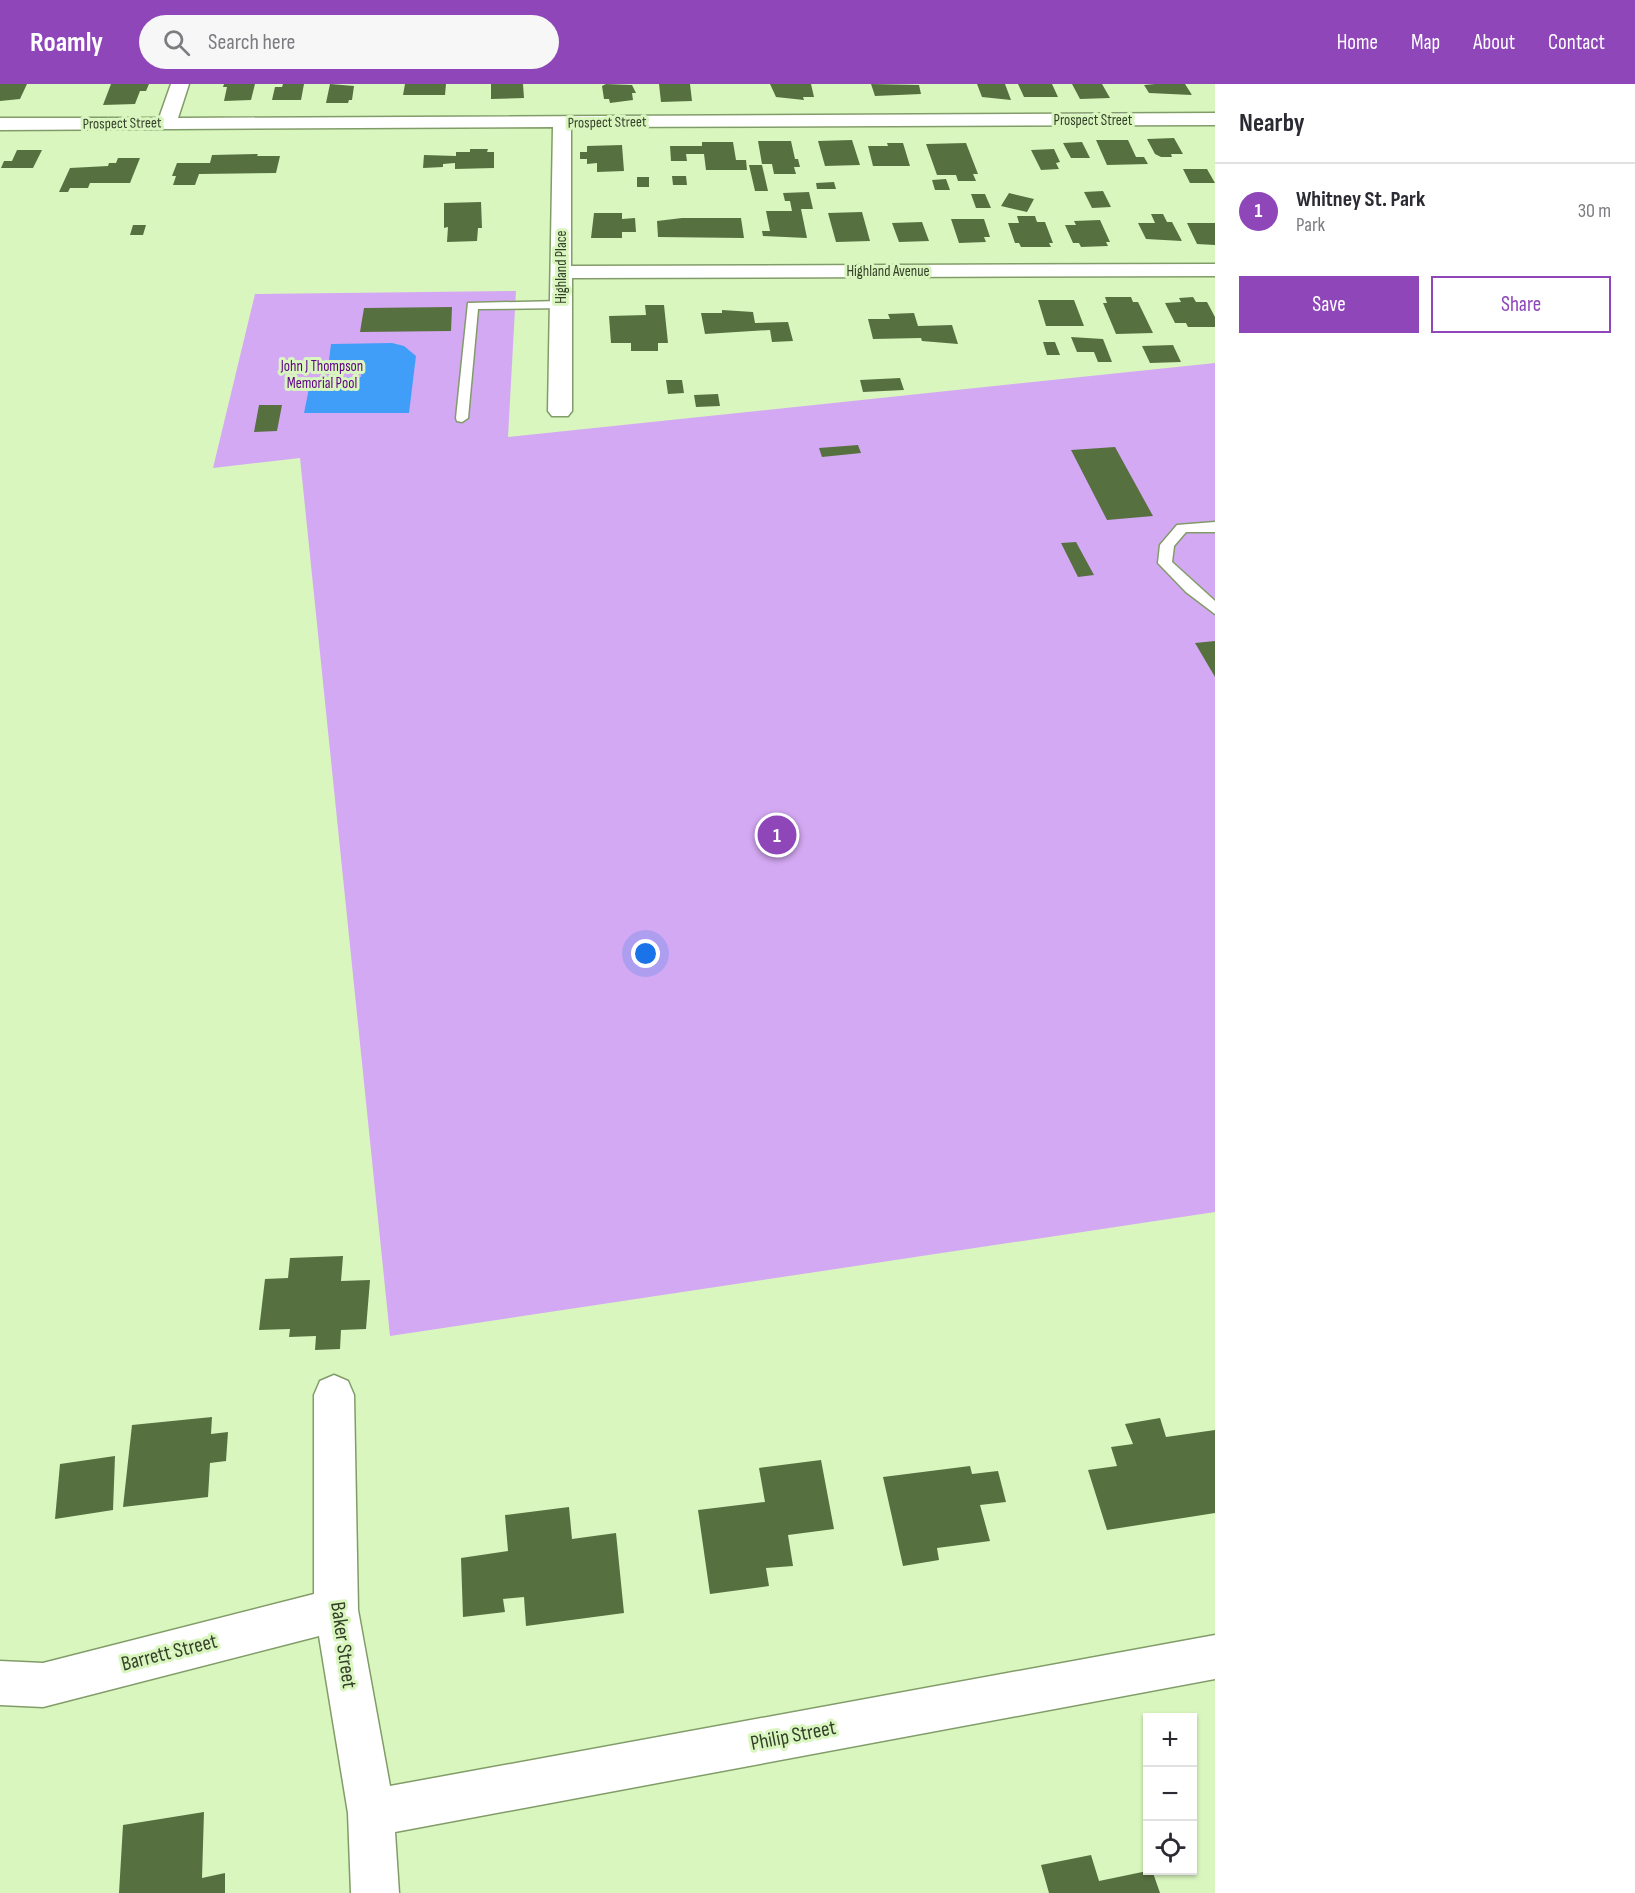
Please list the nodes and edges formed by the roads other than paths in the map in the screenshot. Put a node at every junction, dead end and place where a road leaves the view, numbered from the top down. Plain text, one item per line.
1 (180, 84) edge
2 (1215, 119) edge
3 (166, 123) junction
4 (562, 123) junction
5 (0, 124) edge
6 (1215, 270) edge
7 (561, 272) junction
8 (561, 305) junction
9 (560, 411) dead end
10 (462, 418) dead end
11 (1215, 526) edge
12 (1215, 609) edge
13 (334, 1395) dead end
14 (336, 1610) junction
15 (1215, 1657) edge
16 (0, 1683) edge
17 (371, 1813) junction
18 (375, 1893) edge

1 - 3 street
2 - 4 street, Prospect Street
3 - 4 street, Prospect Street
3 - 5 street, Prospect Street
4 - 7 street, Highland Place
6 - 7 street, Highland Avenue
7 - 8 street, Highland Place
8 - 9 street, Highland Place
8 - 10 lane
11 - 12 lane
13 - 14 street, Baker Street
14 - 16 street, Barrett Street
14 - 17 street, Baker Street
15 - 17 street, Philip Street
17 - 18 street, Baker Street

